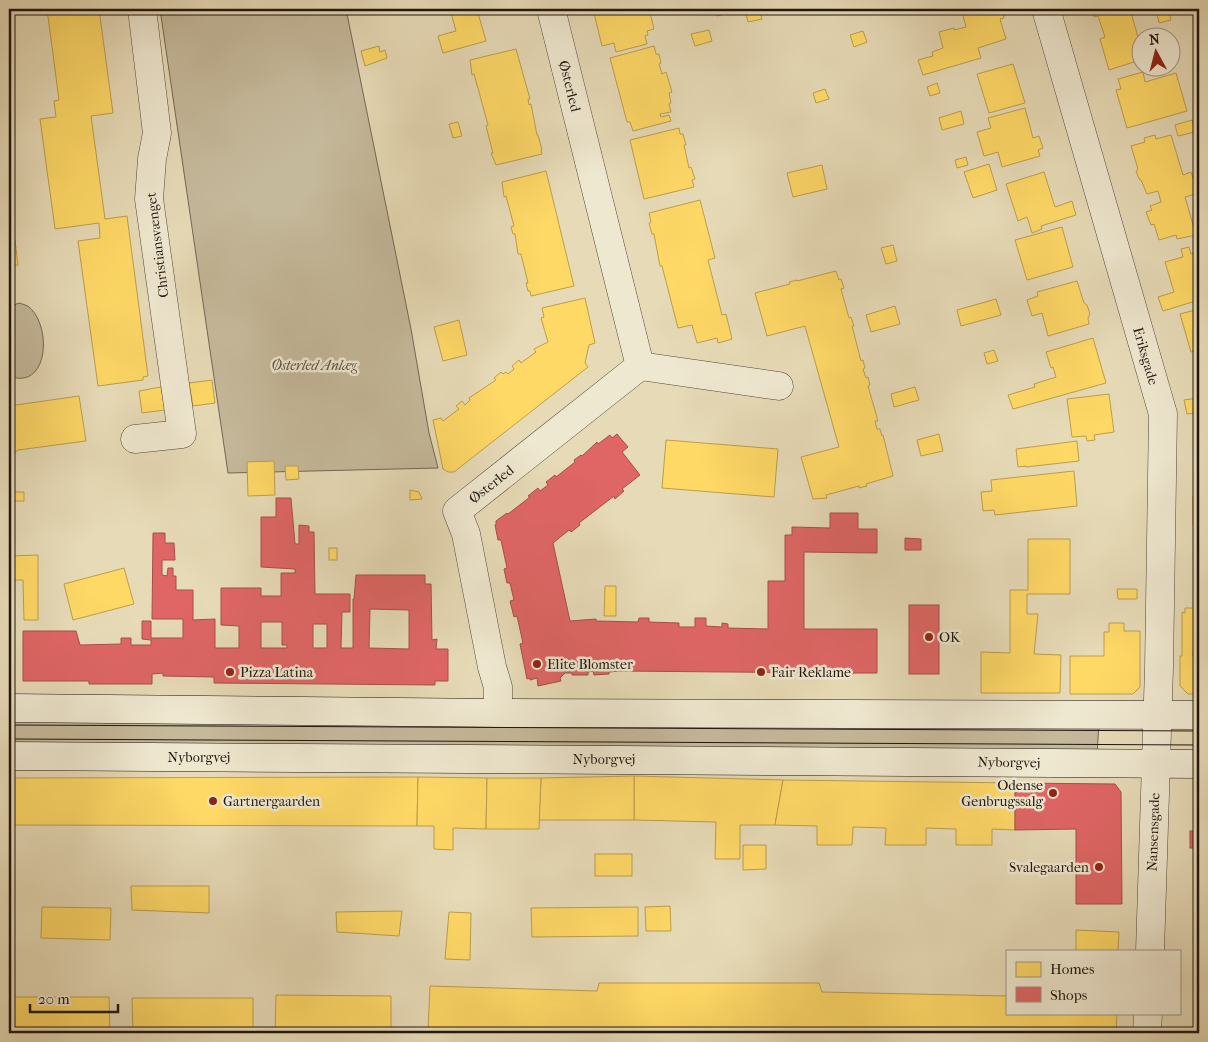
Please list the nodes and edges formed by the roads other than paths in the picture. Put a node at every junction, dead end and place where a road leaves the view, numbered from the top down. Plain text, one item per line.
1 (142, 9) edge
2 (551, 9) edge
3 (1046, 9) edge
4 (640, 366) junction
5 (779, 386) dead end
6 (135, 439) dead end
7 (9, 708) edge
8 (498, 713) junction
9 (1157, 714) junction
10 (1199, 715) edge
11 (9, 756) edge
12 (1156, 763) junction
13 (1199, 764) edge
14 (1150, 950) edge
15 (1148, 1014) edge
16 (1147, 1033) edge

1 - 6 street, Christiansvænget
2 - 4 street, Østerled
3 - 9 street, Eriksgade
4 - 5 street
4 - 8 street, Østerled
7 - 8 street
8 - 9 street
9 - 10 street
9 - 12 street, Nansensgade
11 - 12 street, Nyborgvej
12 - 13 street, Nyborgvej
12 - 14 street, Nansensgade
15 - 16 street

